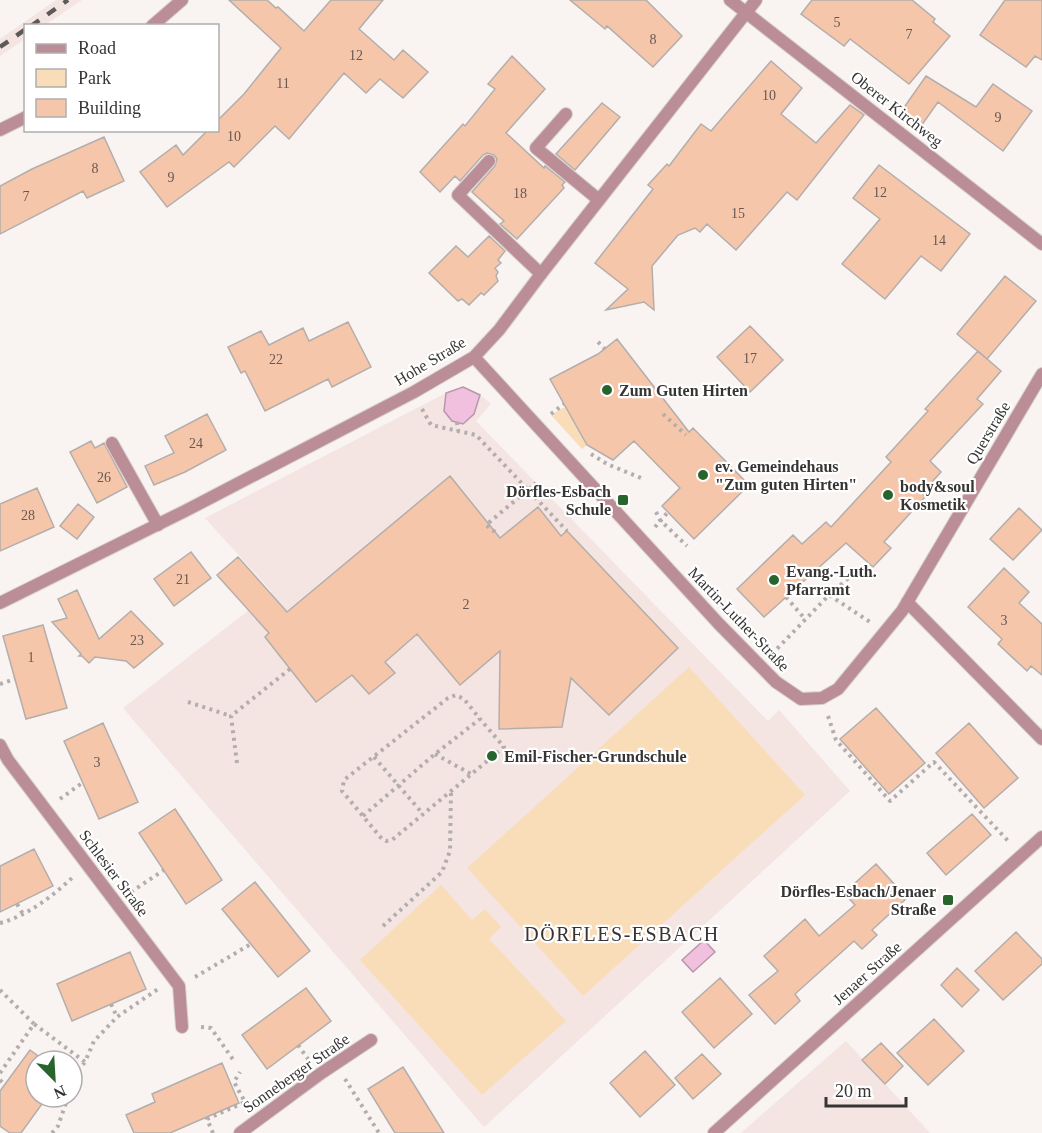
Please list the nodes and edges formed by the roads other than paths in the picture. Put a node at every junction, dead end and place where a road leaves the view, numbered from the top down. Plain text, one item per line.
1 (182, 0) edge
2 (730, 0) edge
3 (756, 0) edge
4 (747, 12) junction
5 (154, 24) edge
6 (566, 114) dead end
7 (24, 118) edge
8 (0, 130) edge
9 (489, 161) dead end
10 (599, 200) junction
11 (1042, 244) edge
12 (541, 273) junction
13 (474, 357) junction
14 (1042, 375) edge
15 (112, 443) dead end
16 (158, 525) junction
17 (907, 602) junction
18 (0, 603) edge
19 (1042, 739) edge
20 (0, 745) edge
21 (1042, 837) edge
22 (182, 1027) road end
23 (371, 1040) dead end
24 (240, 1133) edge
25 (714, 1133) edge

1 - 5 street
2 - 4 street, Oberer Kirchweg
3 - 4 street, Hohe Straße
4 - 10 street, Hohe Straße
4 - 11 street, Oberer Kirchweg
6 - 10 street
7 - 8 street
9 - 12 street
10 - 12 street, Hohe Straße
12 - 13 street, Hohe Straße
13 - 16 street, Hohe Straße
13 - 17 street, Martin-Luther-Straße
14 - 17 street, Querstraße
15 - 16 street
16 - 18 street, Hohe Straße
17 - 19 street
20 - 22 street, Schlesier Straße
21 - 25 street, Jenaer Straße
23 - 24 street, Sonneberger Straße

